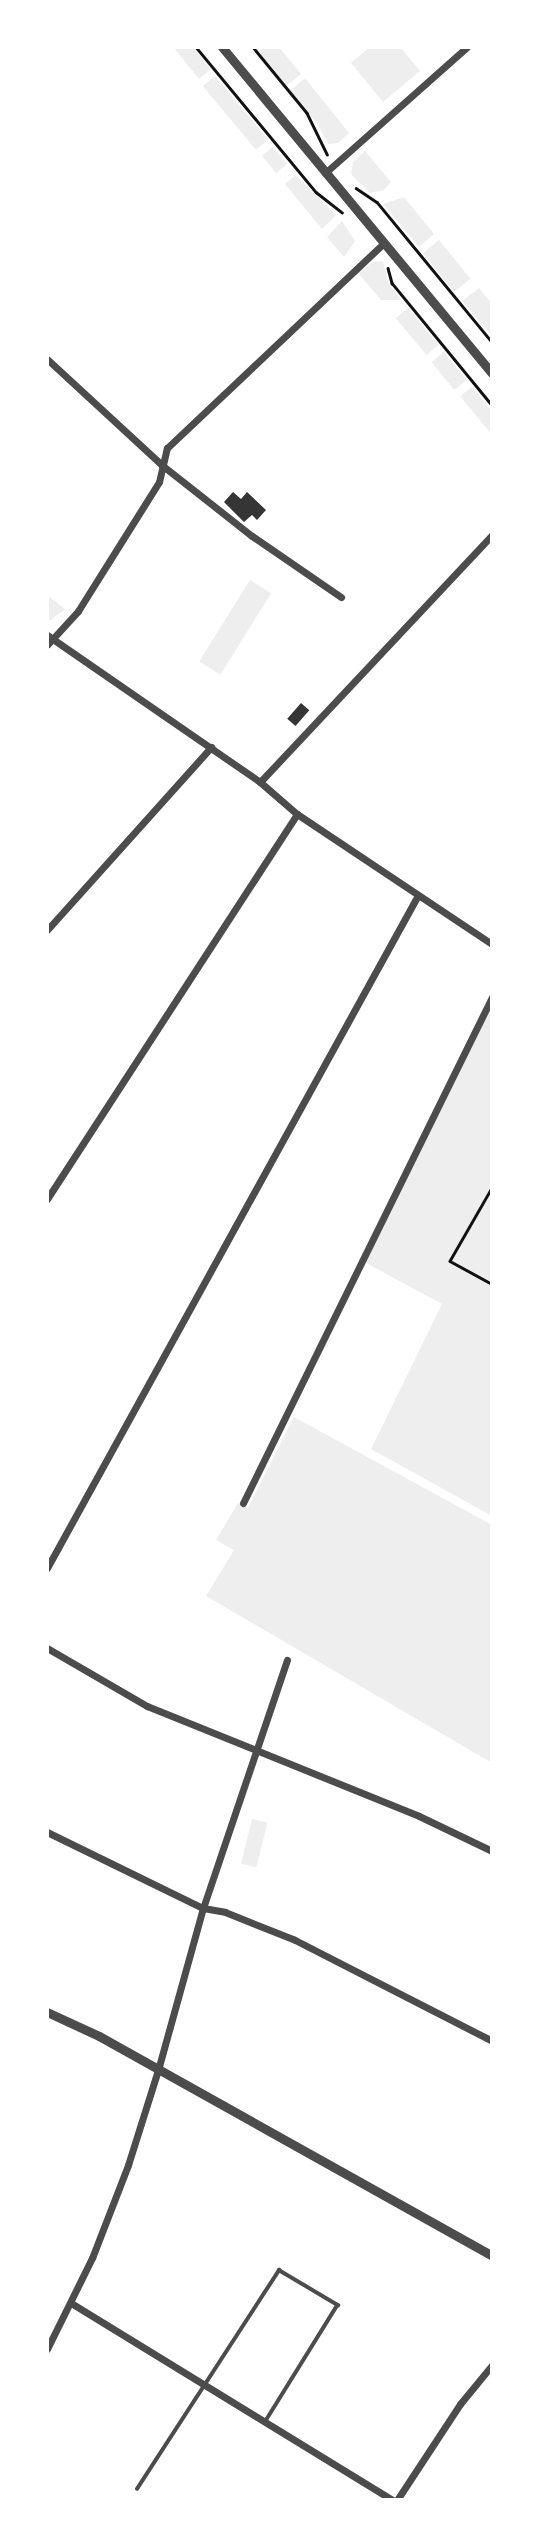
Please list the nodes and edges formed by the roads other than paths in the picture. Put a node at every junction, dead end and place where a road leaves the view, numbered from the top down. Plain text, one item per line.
1 (222, 47) edge
2 (467, 47) edge
3 (325, 173) junction
4 (379, 247) junction
5 (47, 359) edge
6 (492, 373) edge
7 (163, 466) junction
8 (492, 535) edge
9 (341, 597) dead end
10 (49, 639) edge
11 (211, 747) junction
12 (260, 782) junction
13 (297, 814) junction
14 (417, 897) junction
15 (47, 930) edge
16 (492, 944) edge
17 (492, 997) edge
18 (47, 1199) edge
19 (243, 1503) dead end
20 (47, 1568) edge
21 (47, 1648) edge
22 (287, 1660) dead end
23 (255, 1751) junction
24 (47, 1832) edge
25 (492, 1851) edge
26 (203, 1908) junction
27 (47, 2012) edge
28 (492, 2041) edge
29 (158, 2070) junction
30 (492, 2256) edge
31 (71, 2303) junction
32 (47, 2349) edge
33 (492, 2365) edge
34 (205, 2384) junction
35 (266, 2421) junction
36 (137, 2488) dead end
37 (395, 2500) edge

1 - 3 street
2 - 3 street
3 - 4 street
4 - 6 street
4 - 7 street
5 - 7 street
7 - 9 street
7 - 10 street
8 - 12 street
10 - 11 street
11 - 12 street
11 - 15 street
12 - 13 street
13 - 14 street
13 - 18 street
14 - 16 street
14 - 20 street
17 - 19 street
21 - 23 street
22 - 23 street
23 - 25 street
23 - 26 street
24 - 26 street
26 - 28 street
26 - 29 street
27 - 29 street
29 - 30 street
29 - 31 street
31 - 32 street
31 - 34 street
33 - 37 street
34 - 35 street
34 - 35 lane
34 - 36 lane
35 - 37 street

